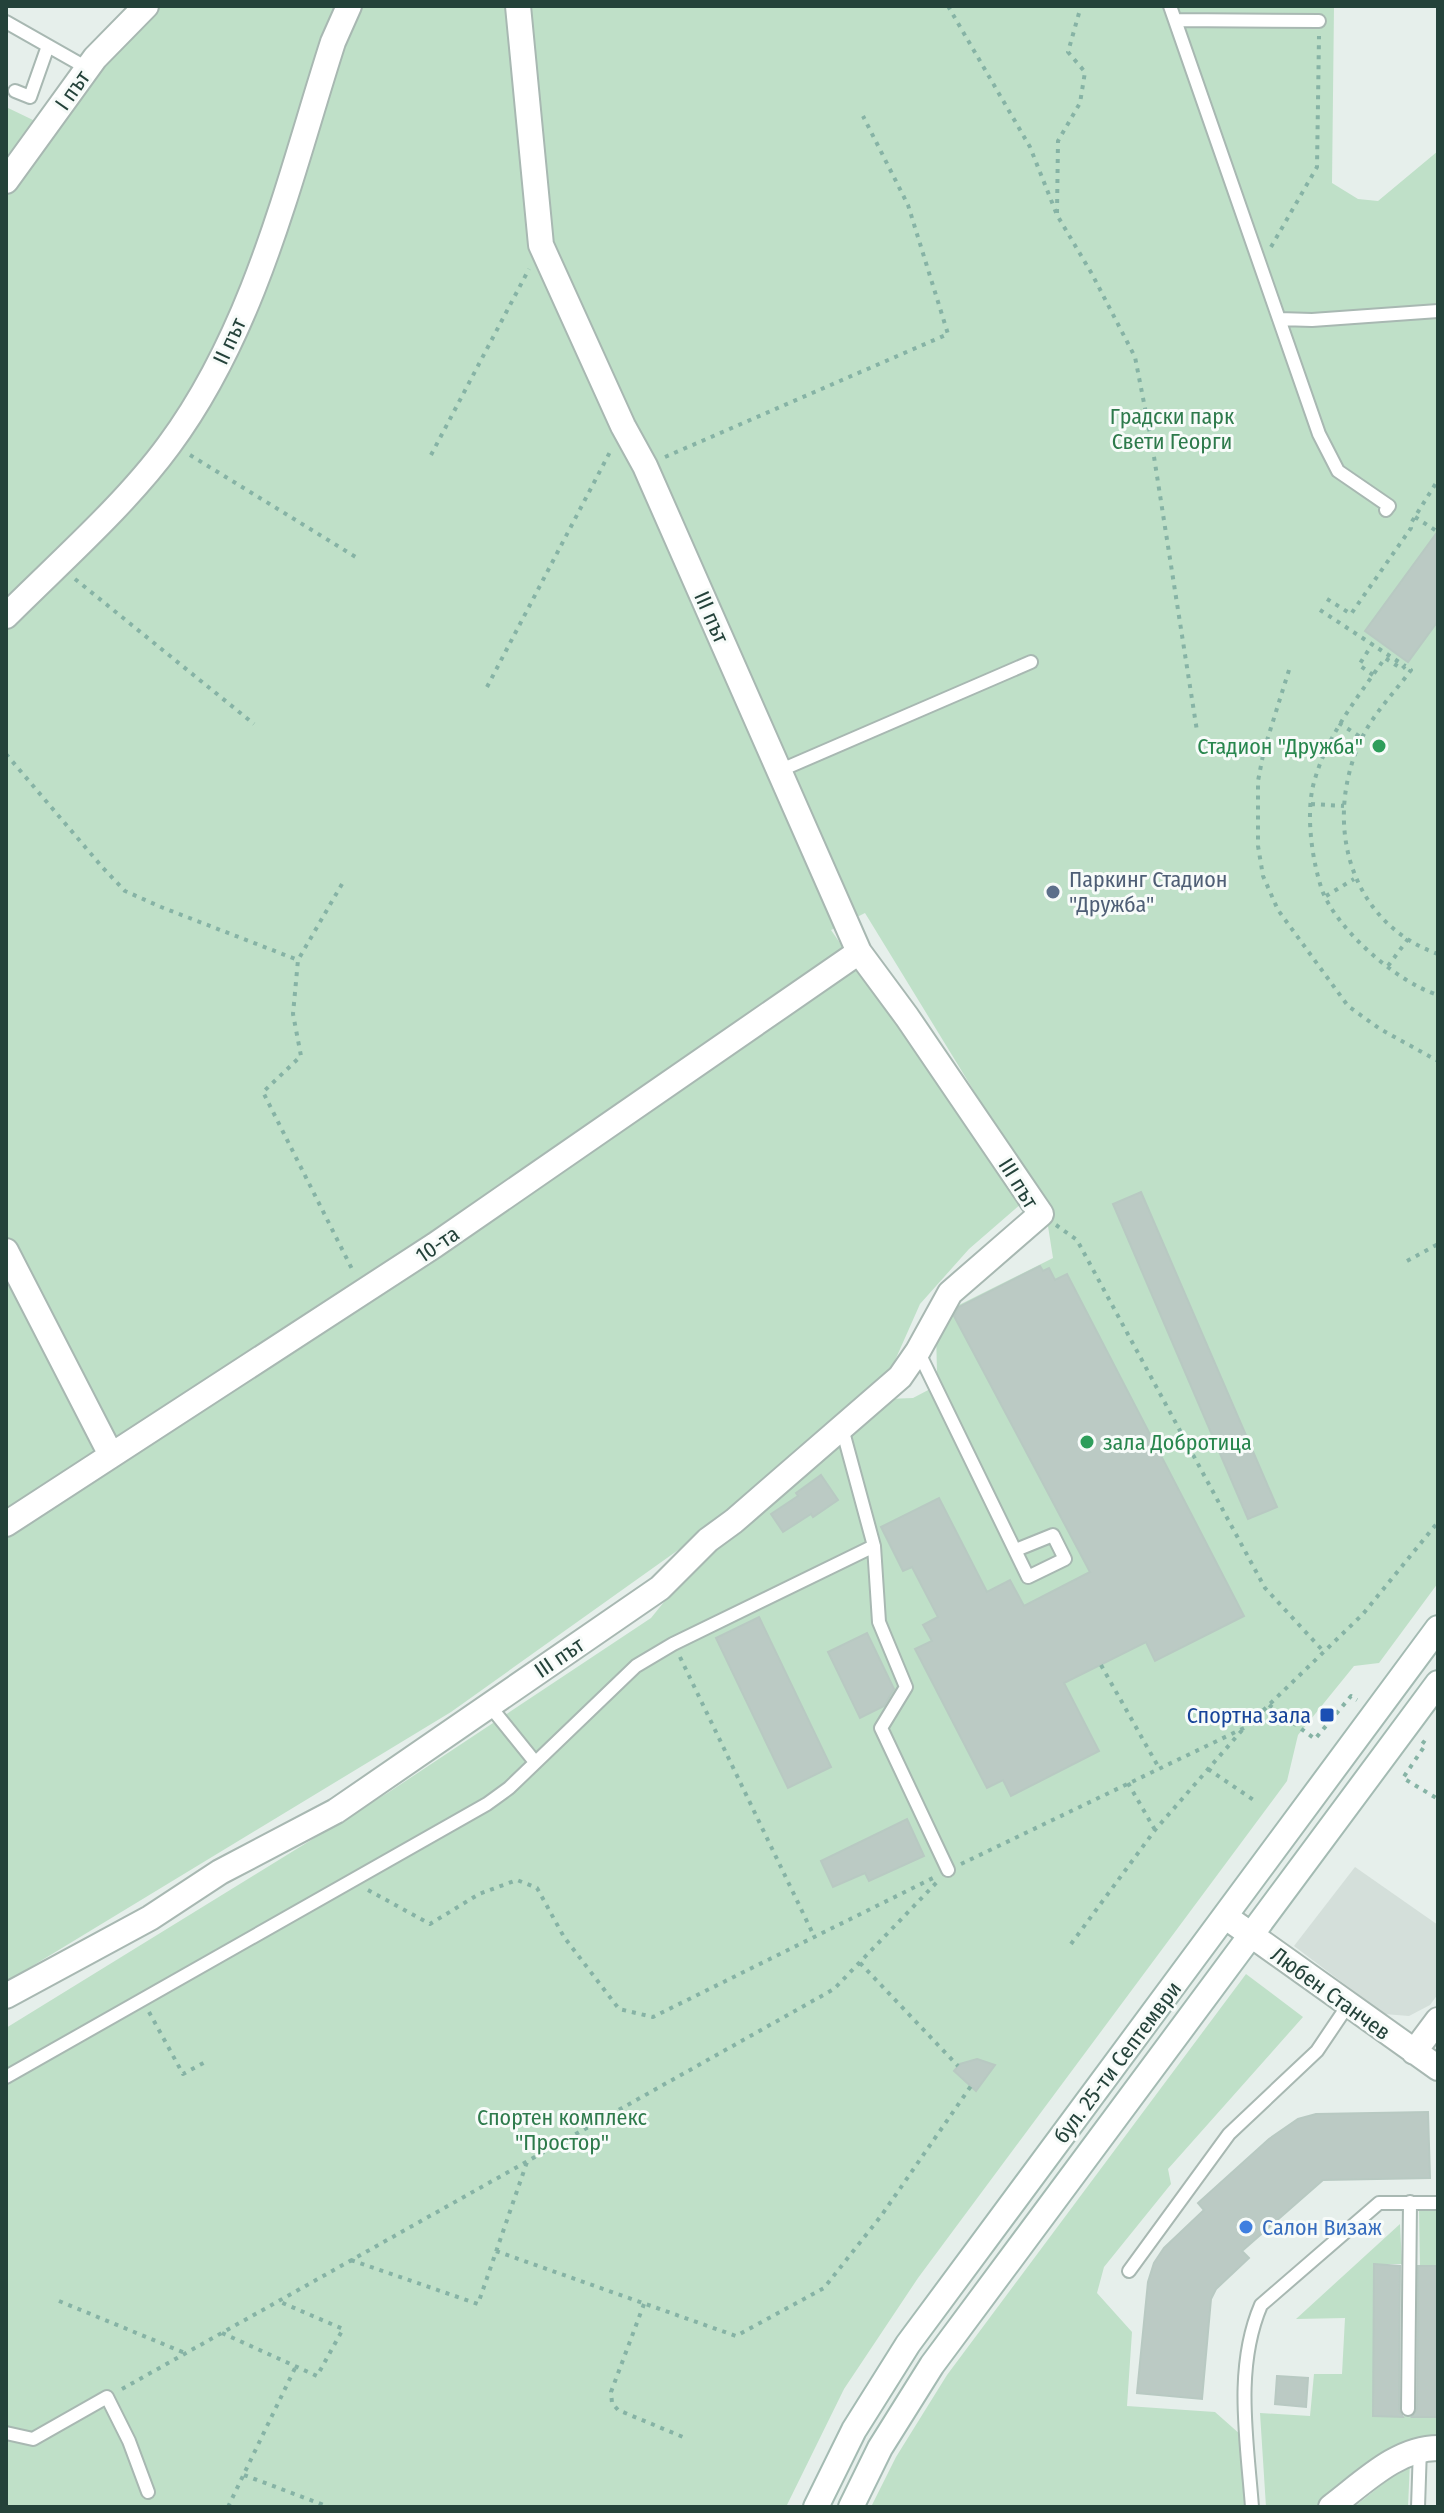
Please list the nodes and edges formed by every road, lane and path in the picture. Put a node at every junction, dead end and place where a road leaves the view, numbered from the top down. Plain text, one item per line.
1 (146, 6) edge
2 (349, 6) edge
3 (518, 6) edge
4 (948, 6) edge
5 (1081, 6) edge
6 (1170, 6) edge
7 (1175, 20) junction
8 (1319, 21) joint
9 (6, 22) edge
10 (48, 46) junction
11 (87, 68) junction
12 (15, 91) dead end
13 (863, 116) dead end
14 (6, 181) edge
15 (1057, 215) junction
16 (541, 245) junction
17 (1260, 267) junction
18 (1438, 311) edge
19 (1279, 319) junction
20 (623, 426) junction
21 (171, 443) junction
22 (431, 455) dead end
23 (645, 466) junction
24 (1438, 480) edge
25 (1386, 510) dead end
26 (1415, 517) junction
27 (1438, 532) edge
28 (359, 559) dead end
29 (57, 565) junction
30 (1327, 599) dead end
31 (1320, 610) dead end
32 (6, 616) edge
33 (1373, 643) junction
34 (1031, 662) dead end
35 (1405, 666) junction
36 (1289, 670) dead end
37 (1373, 675) junction
38 (487, 687) dead end
39 (1339, 723) junction
40 (254, 724) dead end
41 (1197, 731) dead end
42 (1362, 738) junction
43 (6, 754) edge
44 (781, 770) junction
45 (1311, 804) junction
46 (1344, 806) junction
47 (1354, 879) junction
48 (342, 884) dead end
49 (1326, 896) junction
50 (1408, 938) junction
51 (859, 952) junction
52 (1438, 954) edge
53 (298, 960) junction
54 (1388, 966) junction
55 (1438, 995) edge
56 (1437, 1060) edge
57 (1041, 1214) junction
58 (1438, 1244) edge
59 (6, 1251) edge
60 (1407, 1261) dead end
61 (363, 1292) junction
62 (918, 1351) junction
63 (842, 1428) junction
64 (111, 1455) junction
65 (1438, 1522) edge
66 (6, 1524) edge
67 (874, 1546) junction
68 (1016, 1550) dead end
69 (1438, 1628) edge
70 (673, 1644) junction
71 (1325, 1653) junction
72 (1101, 1665) dead end
73 (1438, 1683) edge
74 (489, 1705) junction
75 (1246, 1727) junction
76 (535, 1762) junction
77 (1159, 1768) junction
78 (1208, 1769) junction
79 (1403, 1778) dead end
80 (1128, 1783) junction
81 (1438, 1799) edge
82 (1255, 1801) dead end
83 (1155, 1830) junction
84 (948, 1870) junction
85 (352, 1881) junction
86 (1226, 1917) junction
87 (814, 1936) junction
88 (1252, 1937) junction
89 (1071, 1944) dead end
90 (860, 1963) junction
91 (6, 1996) edge
92 (143, 2000) junction
93 (1348, 2005) junction
94 (1438, 2020) edge
95 (1414, 2052) junction
96 (207, 2061) dead end
97 (958, 2066) dead end
98 (1438, 2068) edge
99 (6, 2077) edge
100 (971, 2086) dead end
101 (527, 2162) junction
102 (1410, 2202) junction
103 (1438, 2203) edge
104 (496, 2251) junction
105 (351, 2260) junction
106 (1129, 2271) dead end
107 (59, 2301) dead end
108 (278, 2301) junction
109 (644, 2304) junction
110 (222, 2333) junction
111 (185, 2353) junction
112 (296, 2366) junction
113 (107, 2397) junction
114 (1408, 2409) dead end
115 (6, 2433) edge
116 (683, 2437) dead end
117 (1429, 2448) edge
118 (244, 2475) junction
119 (148, 2492) dead end
120 (228, 2507) edge
121 (329, 2507) edge
122 (816, 2507) edge
123 (851, 2507) edge
124 (1252, 2507) edge
125 (1331, 2507) edge
126 (1418, 2507) edge

1 - 11 street, І път
2 - 21 street, ІІ път
3 - 16 street, ІІІ път
4 - 15 path
5 - 15 path
6 - 7 lane
7 - 8 lane
7 - 17 lane
8 - 17 path
9 - 10 lane
10 - 11 lane
10 - 12 lane
11 - 14 street, І път
13 - 23 path
15 - 41 path
16 - 20 street, ІІІ път
16 - 22 path
17 - 19 lane
18 - 19 lane
19 - 25 lane
20 - 23 street, ІІІ път
20 - 38 path
21 - 28 path
21 - 29 street, ІІ път
23 - 44 street, ІІІ път
24 - 26 path
26 - 27 path
26 - 30 path
29 - 32 street, ІІ път
29 - 40 path
31 - 33 path
33 - 35 path
33 - 37 path
34 - 44 lane
35 - 37 path
35 - 42 path
36 - 56 path
37 - 39 path
39 - 42 path
39 - 45 path
42 - 46 path
43 - 53 path
44 - 51 street, ІІІ път
45 - 46 path
45 - 49 path
46 - 47 path
47 - 49 path
47 - 50 path
48 - 53 path
49 - 54 path
50 - 52 path
50 - 54 path
51 - 57 street, ІІІ път
51 - 61 street, 10-та
53 - 61 path
54 - 55 path
57 - 62 street, ІІІ път
57 - 71 path
58 - 60 path
59 - 64 street
61 - 64 street, 10-та
62 - 63 street, ІІІ път
62 - 68 lane
63 - 67 lane
63 - 74 street, ІІІ път
64 - 66 street, 10-та
65 - 71 path
67 - 70 lane
67 - 84 lane
69 - 86 street, бул. 25-ти Септември
70 - 76 lane
70 - 87 path
71 - 75 path
72 - 77 path
73 - 88 street, бул. 25-ти Септември
74 - 76 lane
74 - 91 street, ІІІ път
75 - 77 path
75 - 78 path
76 - 85 lane
77 - 80 path
78 - 82 path
78 - 83 path
79 - 81 path
80 - 83 path
80 - 84 path
83 - 89 path
84 - 87 path
84 - 90 path
85 - 87 path
85 - 92 lane
86 - 88 street, Любен Станчев
86 - 122 street, бул. 25-ти Септември
88 - 93 street, Любен Станчев
88 - 123 street, бул. 25-ти Септември
90 - 97 path
90 - 101 path
92 - 96 path
92 - 99 lane
93 - 95 street, Любен Станчев
93 - 106 lane
94 - 95 street
95 - 98 street, Любен Станчев
100 - 109 path
101 - 104 path
101 - 105 path
102 - 103 lane
102 - 114 lane
102 - 124 lane
104 - 105 path
104 - 109 path
105 - 108 path
107 - 111 path
108 - 110 path
108 - 112 path
109 - 116 path
110 - 111 path
110 - 112 path
111 - 113 path
112 - 118 path
113 - 115 lane
113 - 119 lane
117 - 125 street
117 - 126 lane
118 - 120 path
118 - 121 path

